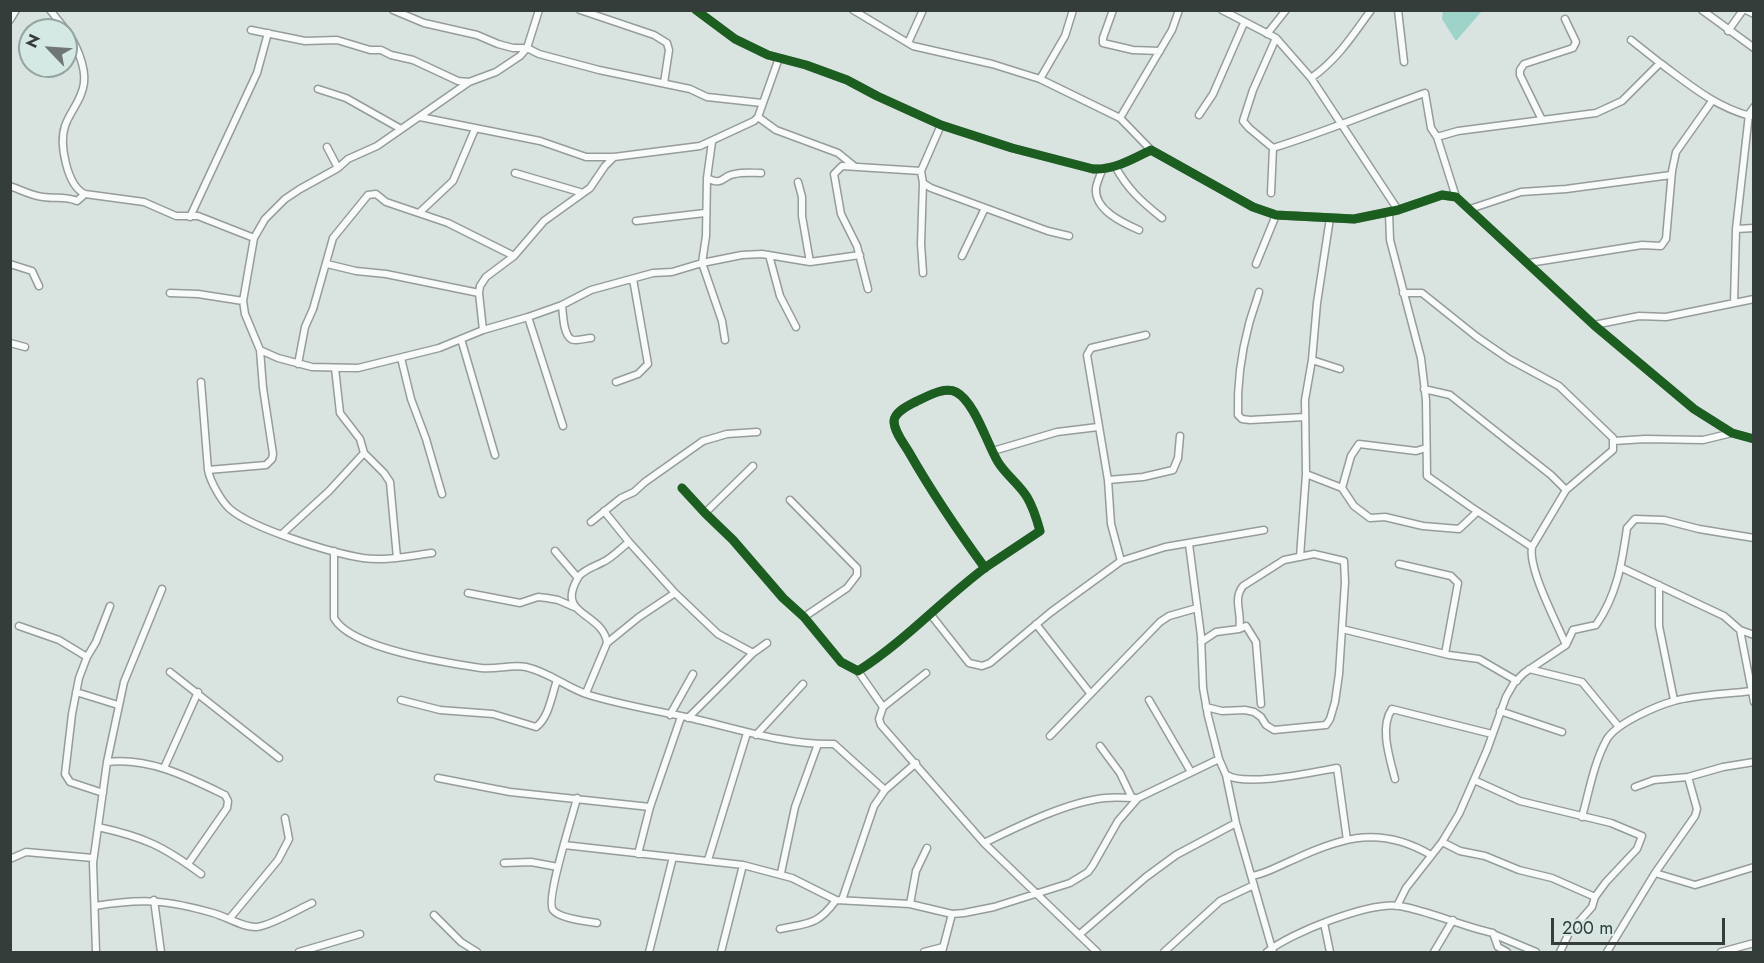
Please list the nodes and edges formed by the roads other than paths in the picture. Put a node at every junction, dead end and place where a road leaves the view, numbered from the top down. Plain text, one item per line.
1 (16, 10) edge
2 (393, 10) edge
3 (539, 10) edge
4 (580, 10) edge
5 (696, 10) edge
6 (853, 10) edge
7 (923, 10) edge
8 (1073, 10) edge
9 (1113, 10) edge
10 (1179, 10) edge
11 (1222, 10) edge
12 (1286, 10) edge
13 (1371, 10) edge
14 (1398, 10) edge
15 (1702, 10) edge
16 (1744, 10) edge
17 (1754, 14) edge
18 (1565, 19) dead end
19 (10, 20) edge
20 (1244, 22) junction
21 (251, 30) dead end
22 (1728, 31) junction
23 (268, 33) junction
24 (1267, 34) junction
25 (1276, 38) junction
26 (1631, 40) dead end
27 (908, 43) junction
28 (527, 48) junction
29 (1754, 48) edge
30 (1160, 51) junction
31 (78, 56) edge
32 (779, 58) junction
33 (1404, 62) dead end
34 (1660, 63) junction
35 (1311, 78) junction
36 (1040, 79) junction
37 (469, 82) junction
38 (664, 83) junction
39 (318, 89) dead end
40 (1712, 101) junction
41 (762, 103) junction
42 (1754, 107) edge
43 (1199, 115) dead end
44 (1750, 116) junction
45 (420, 117) junction
46 (758, 117) junction
47 (1120, 118) junction
48 (1542, 120) junction
49 (941, 125) junction
50 (1342, 125) junction
51 (401, 129) junction
52 (475, 129) junction
53 (1437, 137) junction
54 (712, 142) junction
55 (327, 147) dead end
56 (1274, 148) junction
57 (1151, 150) junction
58 (614, 157) junction
59 (845, 157) junction
60 (842, 166) junction
61 (854, 166) junction
62 (1115, 166) junction
63 (338, 168) junction
64 (1102, 170) junction
65 (921, 171) junction
66 (761, 172) dead end
67 (515, 173) dead end
68 (1671, 176) junction
69 (707, 178) junction
70 (798, 182) dead end
71 (923, 183) junction
72 (10, 186) edge
73 (82, 193) junction
74 (583, 193) junction
75 (1272, 193) dead end
76 (1456, 197) junction
77 (985, 208) junction
78 (1470, 208) junction
79 (1398, 210) junction
80 (1389, 212) junction
81 (419, 213) junction
82 (705, 213) junction
83 (1276, 215) junction
84 (190, 217) junction
85 (1162, 218) dead end
86 (1330, 218) junction
87 (636, 221) dead end
88 (1754, 228) edge
89 (1736, 229) junction
90 (1139, 230) dead end
91 (1069, 236) dead end
92 (254, 238) junction
93 (769, 255) junction
94 (860, 255) junction
95 (514, 256) junction
96 (962, 256) dead end
97 (810, 262) junction
98 (702, 263) junction
99 (1530, 263) junction
100 (10, 264) edge
101 (327, 264) junction
102 (1256, 264) dead end
103 (923, 273) dead end
104 (633, 279) junction
105 (39, 285) dead end
106 (868, 289) dead end
107 (1259, 292) dead end
108 (170, 293) dead end
109 (479, 293) junction
110 (1403, 293) junction
111 (1754, 299) edge
112 (243, 300) junction
113 (1734, 303) junction
114 (562, 305) junction
115 (528, 317) junction
116 (1594, 325) junction
117 (796, 327) dead end
118 (483, 330) junction
119 (1146, 334) dead end
120 (591, 338) dead end
121 (461, 339) junction
122 (725, 340) dead end
123 (10, 343) edge
124 (25, 347) dead end
125 (260, 350) junction
126 (401, 358) junction
127 (1312, 360) junction
128 (298, 364) junction
129 (335, 368) junction
130 (1340, 369) dead end
131 (201, 382) dead end
132 (616, 382) dead end
133 (1424, 389) junction
134 (1305, 417) junction
135 (564, 426) dead end
136 (1098, 427) junction
137 (758, 432) dead end
138 (1732, 433) junction
139 (1180, 436) dead end
140 (1754, 439) edge
141 (1614, 441) junction
142 (1426, 448) junction
143 (993, 451) junction
144 (1416, 451) junction
145 (364, 453) junction
146 (495, 455) dead end
147 (1426, 464) junction
148 (753, 466) dead end
149 (208, 470) junction
150 (1306, 474) junction
151 (1108, 480) junction
152 (682, 488) dead end
153 (1342, 488) junction
154 (1566, 490) junction
155 (442, 494) dead end
156 (790, 500) dead end
157 (604, 511) junction
158 (1477, 512) junction
159 (705, 513) junction
160 (591, 522) dead end
161 (1264, 530) dead end
162 (282, 534) junction
163 (1754, 538) edge
164 (629, 542) junction
165 (1189, 544) junction
166 (1532, 547) junction
167 (334, 551) junction
168 (555, 551) dead end
169 (432, 553) dead end
170 (1300, 557) junction
171 (397, 558) junction
172 (1121, 561) junction
173 (1400, 564) dead end
174 (1620, 567) junction
175 (986, 568) junction
176 (578, 578) junction
177 (1659, 585) junction
178 (162, 589) dead end
179 (675, 592) junction
180 (468, 593) dead end
181 (110, 606) dead end
182 (574, 608) junction
183 (1197, 608) junction
184 (931, 615) junction
185 (804, 617) junction
186 (1036, 624) junction
187 (19, 626) dead end
188 (1239, 629) junction
189 (1342, 629) junction
190 (1740, 630) junction
191 (1754, 635) edge
192 (607, 642) junction
193 (1201, 642) junction
194 (767, 643) dead end
195 (1566, 645) junction
196 (753, 653) junction
197 (1445, 654) junction
198 (87, 657) junction
199 (1529, 669) junction
200 (858, 671) junction
201 (170, 672) dead end
202 (926, 673) dead end
203 (693, 674) dead end
204 (557, 680) junction
205 (1516, 681) junction
206 (803, 684) dead end
207 (1751, 691) junction
208 (76, 692) junction
209 (198, 692) junction
210 (585, 693) junction
211 (1090, 693) junction
212 (401, 700) dead end
213 (1149, 700) dead end
214 (1674, 700) junction
215 (1754, 702) edge
216 (1261, 704) dead end
217 (118, 705) junction
218 (883, 707) junction
219 (1206, 707) junction
220 (1500, 711) junction
221 (670, 715) junction
222 (681, 717) junction
223 (688, 718) junction
224 (1618, 727) junction
225 (1562, 732) dead end
226 (747, 734) junction
227 (1492, 734) junction
228 (756, 735) junction
229 (1050, 736) dead end
230 (818, 744) junction
231 (1100, 746) dead end
232 (279, 758) dead end
233 (1219, 759) junction
234 (107, 762) junction
235 (1754, 762) edge
236 (916, 763) junction
237 (164, 768) junction
238 (1191, 772) junction
239 (1226, 775) junction
240 (1688, 777) junction
241 (438, 778) dead end
242 (1395, 779) dead end
243 (1474, 780) junction
244 (1635, 787) dead end
245 (885, 790) junction
246 (103, 793) junction
247 (577, 798) junction
248 (1135, 798) junction
249 (650, 807) junction
250 (1582, 817) junction
251 (285, 818) dead end
252 (1236, 823) junction
253 (98, 827) junction
254 (1347, 840) junction
255 (1442, 842) junction
256 (984, 843) junction
257 (564, 845) junction
258 (927, 848) dead end
259 (638, 854) junction
260 (1431, 855) junction
261 (673, 856) junction
262 (93, 858) junction
263 (10, 859) edge
264 (708, 860) junction
265 (504, 863) dead end
266 (188, 864) junction
267 (743, 865) junction
268 (558, 867) junction
269 (1754, 867) edge
270 (781, 873) junction
271 (1655, 873) junction
272 (201, 874) dead end
273 (1252, 876) junction
274 (1254, 885) junction
275 (1035, 893) junction
276 (1595, 897) junction
277 (154, 900) junction
278 (839, 900) junction
279 (312, 903) dead end
280 (910, 904) junction
281 (95, 906) junction
282 (1397, 906) junction
283 (952, 914) junction
284 (434, 915) dead end
285 (230, 918) junction
286 (1453, 920) junction
287 (597, 923) dead end
288 (1324, 923) junction
289 (780, 929) dead end
290 (1493, 933) junction
291 (360, 934) dead end
292 (1080, 934) junction
293 (1754, 943) edge
294 (942, 950) edge
295 (1270, 951) edge
296 (96, 952) edge
297 (161, 952) edge
298 (299, 952) edge
299 (477, 952) edge
300 (649, 952) edge
301 (721, 952) edge
302 (924, 952) edge
303 (1097, 952) edge
304 (1164, 952) edge
305 (1330, 952) edge
306 (1434, 952) edge
307 (1507, 952) edge
308 (1536, 952) edge
309 (1560, 952) edge
310 (1607, 952) edge
311 (1721, 952) edge

1 - 19 street
2 - 28 street
3 - 28 street
4 - 38 street
5 - 32 street
6 - 27 street
7 - 27 street
8 - 36 street
9 - 30 street
10 - 30 street
11 - 20 street
12 - 24 street
13 - 35 street
14 - 33 street
15 - 22 street
16 - 17 street
16 - 22 street
18 - 48 street
20 - 24 street
20 - 43 street
21 - 23 street
22 - 29 street
23 - 37 street
23 - 84 street
24 - 25 street
25 - 35 street
25 - 56 street
26 - 34 street
27 - 36 street
28 - 37 street
28 - 38 street
30 - 47 street
31 - 73 street
32 - 41 street
32 - 49 street
34 - 40 street
34 - 48 street
35 - 50 street
36 - 47 street
37 - 45 street
38 - 41 street
39 - 51 street
40 - 44 street
40 - 68 street
41 - 46 street
42 - 44 street
44 - 89 street
45 - 51 street
45 - 52 street
46 - 54 street
46 - 59 street
47 - 57 street
48 - 53 street
49 - 64 street
49 - 65 street
50 - 53 street
50 - 56 street
50 - 79 street
51 - 63 street
52 - 58 street
52 - 81 street
53 - 76 street
54 - 58 street
54 - 69 street
55 - 63 street
56 - 75 street
57 - 62 street
57 - 83 street
58 - 74 street
59 - 60 street
59 - 61 street
60 - 61 street
60 - 94 street
61 - 65 street
62 - 64 street
62 - 85 street
63 - 92 street
64 - 90 street
65 - 71 street
66 - 69 street
67 - 74 street
68 - 78 street
68 - 99 street
69 - 82 street
70 - 97 street
71 - 77 street
71 - 103 street
72 - 73 street
73 - 84 street
74 - 95 street
76 - 78 street
76 - 79 street
77 - 91 street
77 - 96 street
78 - 99 street
79 - 80 street
80 - 86 street
80 - 110 street
81 - 95 street
81 - 101 street
82 - 87 street
82 - 98 street
83 - 86 street
83 - 102 street
84 - 92 street
86 - 127 street
88 - 89 street
89 - 113 street
92 - 112 street
93 - 97 street
93 - 98 street
93 - 117 street
94 - 97 street
94 - 106 street
95 - 109 street
98 - 104 street
98 - 122 street
99 - 116 street
100 - 105 street
101 - 109 street
101 - 128 street
104 - 114 street
104 - 132 street
107 - 134 street
108 - 112 street
109 - 118 street
110 - 133 street
110 - 141 street
111 - 113 street
112 - 125 street
113 - 116 street
114 - 115 street
114 - 120 street
115 - 118 street
115 - 135 street
116 - 138 street
118 - 121 street
119 - 136 street
121 - 126 street
121 - 146 street
123 - 124 street
125 - 128 street
125 - 149 street
126 - 129 street
126 - 155 street
127 - 130 street
127 - 134 street
128 - 129 street
129 - 145 street
131 - 149 street
133 - 142 street
133 - 154 street
134 - 150 street
136 - 143 street
136 - 151 street
137 - 157 street
138 - 140 street
138 - 141 street
139 - 151 street
141 - 154 street
142 - 144 street
142 - 147 street
143 - 175 street
143 - 175 street
144 - 147 street
144 - 153 street
145 - 162 street
145 - 171 street
147 - 158 street
148 - 159 street
149 - 162 street
150 - 153 street
150 - 170 street
151 - 172 street
152 - 159 street
153 - 158 street
154 - 166 street
156 - 185 street
157 - 160 street
157 - 164 street
158 - 166 street
159 - 185 street
161 - 165 street
162 - 167 street
163 - 174 street
164 - 176 street
164 - 179 street
165 - 172 street
165 - 183 street
166 - 195 street
167 - 171 street
167 - 204 street
168 - 176 street
169 - 171 street
170 - 188 street
170 - 189 street
172 - 186 street
173 - 197 street
174 - 177 street
174 - 195 street
175 - 184 street
176 - 182 street
177 - 190 street
177 - 214 street
178 - 217 street
179 - 192 street
179 - 196 street
180 - 182 street
181 - 198 street
182 - 192 street
183 - 193 street
183 - 211 street
184 - 186 street
184 - 200 street
185 - 200 street
186 - 211 street
187 - 198 street
188 - 193 street
188 - 216 street
189 - 197 street
189 - 219 street
190 - 191 street
190 - 207 street
192 - 210 street
193 - 219 street
194 - 196 street
195 - 199 street
196 - 223 street
197 - 205 street
198 - 208 street
199 - 205 street
199 - 224 street
200 - 218 street
201 - 209 street
202 - 218 street
203 - 221 street
204 - 210 street
204 - 212 street
205 - 220 street
206 - 228 street
207 - 214 street
207 - 215 street
208 - 217 street
208 - 246 street
209 - 232 street
209 - 237 street
210 - 221 street
211 - 229 street
213 - 238 street
214 - 224 street
217 - 234 street
218 - 236 street
219 - 233 street
220 - 225 street
220 - 227 street
221 - 222 street
222 - 223 street
222 - 249 street
223 - 226 street
224 - 250 street
226 - 228 street
226 - 264 street
227 - 242 street
227 - 243 street
228 - 230 street
230 - 245 street
230 - 270 street
231 - 248 street
233 - 238 street
233 - 239 street
234 - 237 street
234 - 246 street
235 - 240 street
236 - 245 street
236 - 256 street
237 - 266 street
238 - 248 street
239 - 252 street
239 - 254 street
240 - 244 street
240 - 271 street
241 - 247 street
243 - 250 street
243 - 255 street
245 - 278 street
246 - 253 street
247 - 249 street
247 - 257 street
248 - 256 street
248 - 275 street
249 - 259 street
250 - 276 street
251 - 285 street
252 - 273 street
252 - 292 street
253 - 262 street
253 - 266 street
254 - 260 street
254 - 273 street
255 - 260 street
255 - 276 street
256 - 275 street
257 - 259 street
257 - 268 street
258 - 280 street
259 - 261 street
260 - 282 street
261 - 264 street
261 - 300 street
262 - 263 street
262 - 281 street
264 - 267 street
265 - 268 street
266 - 272 street
267 - 270 street
267 - 301 street
268 - 287 street
269 - 271 street
270 - 278 street
271 - 310 street
273 - 274 street
274 - 295 street
274 - 304 street
275 - 283 street
275 - 292 street
276 - 309 street
277 - 281 street
277 - 285 street
277 - 297 street
278 - 280 street
278 - 289 street
279 - 285 street
280 - 283 street
281 - 296 street
282 - 286 street
282 - 288 street
283 - 294 street
284 - 299 street
286 - 290 street
286 - 306 street
288 - 295 street
288 - 305 street
290 - 307 street
290 - 308 street
291 - 298 street
292 - 303 street
293 - 311 street
294 - 302 street

